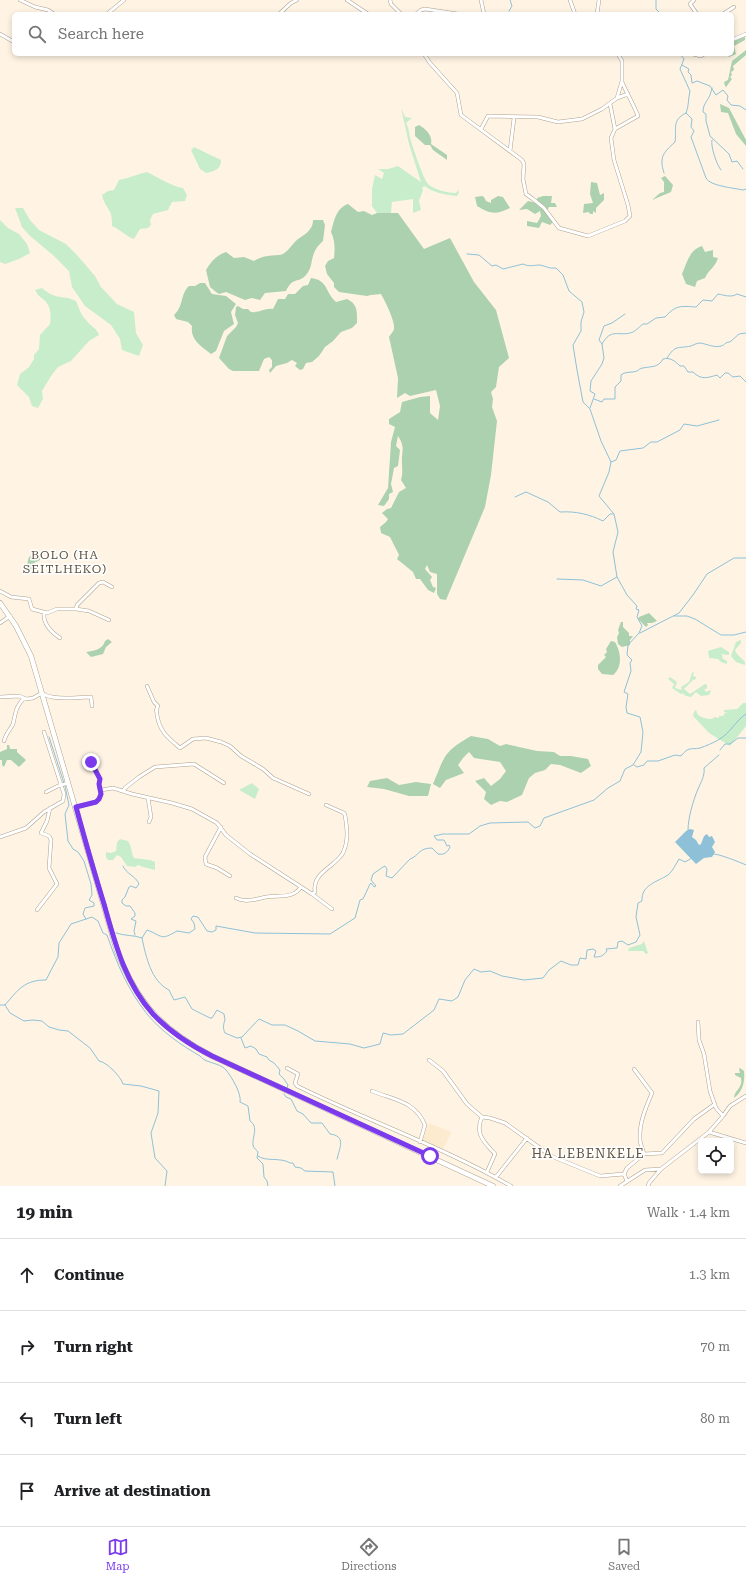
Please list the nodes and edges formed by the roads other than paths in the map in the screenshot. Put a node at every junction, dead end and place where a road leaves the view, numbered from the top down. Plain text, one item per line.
1 (20, 0) edge
2 (124, 0) edge
3 (297, 0) edge
4 (347, 0) edge
5 (390, 0) edge
6 (481, 0) edge
7 (570, 0) edge
8 (599, 0) edge
9 (694, 0) edge
10 (734, 6) dead end
11 (42, 9) junction
12 (41, 12) edge
13 (49, 12) edge
14 (109, 12) edge
15 (280, 12) edge
16 (365, 12) edge
17 (399, 12) edge
18 (418, 12) edge
19 (445, 12) edge
20 (484, 12) edge
21 (573, 12) edge
22 (598, 12) edge
23 (696, 12) edge
24 (726, 12) edge
25 (0, 34) edge
26 (746, 34) edge
27 (734, 39) edge
28 (12, 41) edge
29 (425, 56) edge
30 (619, 56) edge
31 (622, 81) junction
32 (628, 94) junction
33 (617, 98) junction
34 (610, 104) junction
35 (514, 118) junction
36 (481, 129) junction
37 (615, 129) junction
38 (510, 151) junction
39 (112, 587) dead end
40 (0, 591) edge
41 (0, 604) edge
42 (76, 609) junction
43 (44, 613) junction
44 (10, 616) junction
45 (109, 620) dead end
46 (0, 623) edge
47 (60, 638) dead end
48 (147, 686) dead end
49 (42, 693) junction
50 (0, 697) edge
51 (24, 698) junction
52 (92, 706) dead end
53 (44, 732) dead end
54 (4, 741) dead end
55 (91, 762) dead end
56 (69, 782) junction
57 (224, 783) dead end
58 (61, 785) junction
59 (101, 790) junction
60 (123, 791) junction
61 (46, 792) dead end
62 (309, 794) dead end
63 (148, 798) junction
64 (326, 804) dead end
65 (76, 807) junction
66 (50, 808) junction
67 (149, 822) dead end
68 (221, 828) junction
69 (0, 837) edge
70 (230, 876) dead end
71 (301, 887) junction
72 (312, 894) junction
73 (236, 898) dead end
74 (332, 909) dead end
75 (37, 910) dead end
76 (698, 1022) dead end
77 (429, 1060) dead end
78 (287, 1068) dead end
79 (634, 1069) dead end
80 (372, 1091) dead end
81 (746, 1096) edge
82 (715, 1104) junction
83 (723, 1116) junction
84 (482, 1117) junction
85 (709, 1132) junction
86 (527, 1138) junction
87 (420, 1142) junction
88 (746, 1143) edge
89 (644, 1154) junction
90 (661, 1169) junction
91 (487, 1172) junction
92 (624, 1174) junction
93 (496, 1177) junction
94 (627, 1181) junction
95 (493, 1186) edge
96 (511, 1186) edge
97 (620, 1186) edge
98 (648, 1186) edge

1 - 11 street
2 - 14 street
3 - 15 street
4 - 16 street
5 - 17 street
6 - 20 street
7 - 21 street
8 - 22 street
9 - 23 street
10 - 24 street
11 - 12 street
11 - 13 street
18 - 19 street
25 - 28 street
26 - 27 street
29 - 36 street
30 - 31 street
31 - 32 street
31 - 33 street
32 - 33 street
32 - 37 street
33 - 34 street
34 - 35 street
34 - 37 street
35 - 36 street
35 - 38 street
36 - 38 street
37 - 38 street
39 - 42 street
40 - 43 street
41 - 44 main road
42 - 43 street
42 - 45 street
43 - 47 street
44 - 46 street
44 - 49 main road
48 - 62 street
49 - 51 street
49 - 52 street
49 - 56 main road
50 - 51 street
51 - 54 street
53 - 58 street
55 - 59 street
56 - 58 street
56 - 65 main road
57 - 60 street
58 - 61 street
58 - 66 street
59 - 60 street
59 - 65 street
60 - 63 street
63 - 67 street
63 - 68 street
64 - 72 street
65 - 95 main road
66 - 69 street
66 - 75 street
68 - 70 street
68 - 71 street
71 - 72 street
71 - 73 street
72 - 74 street
76 - 82 street
77 - 84 street
78 - 87 street
79 - 89 street
80 - 87 street
81 - 83 street
82 - 83 street
82 - 89 street
83 - 85 street
84 - 86 street
84 - 91 street
85 - 88 street
85 - 90 street
86 - 92 street
86 - 93 street
87 - 91 street
89 - 92 street
90 - 94 street
90 - 98 street
91 - 93 street
92 - 94 street
93 - 96 street
94 - 97 street

